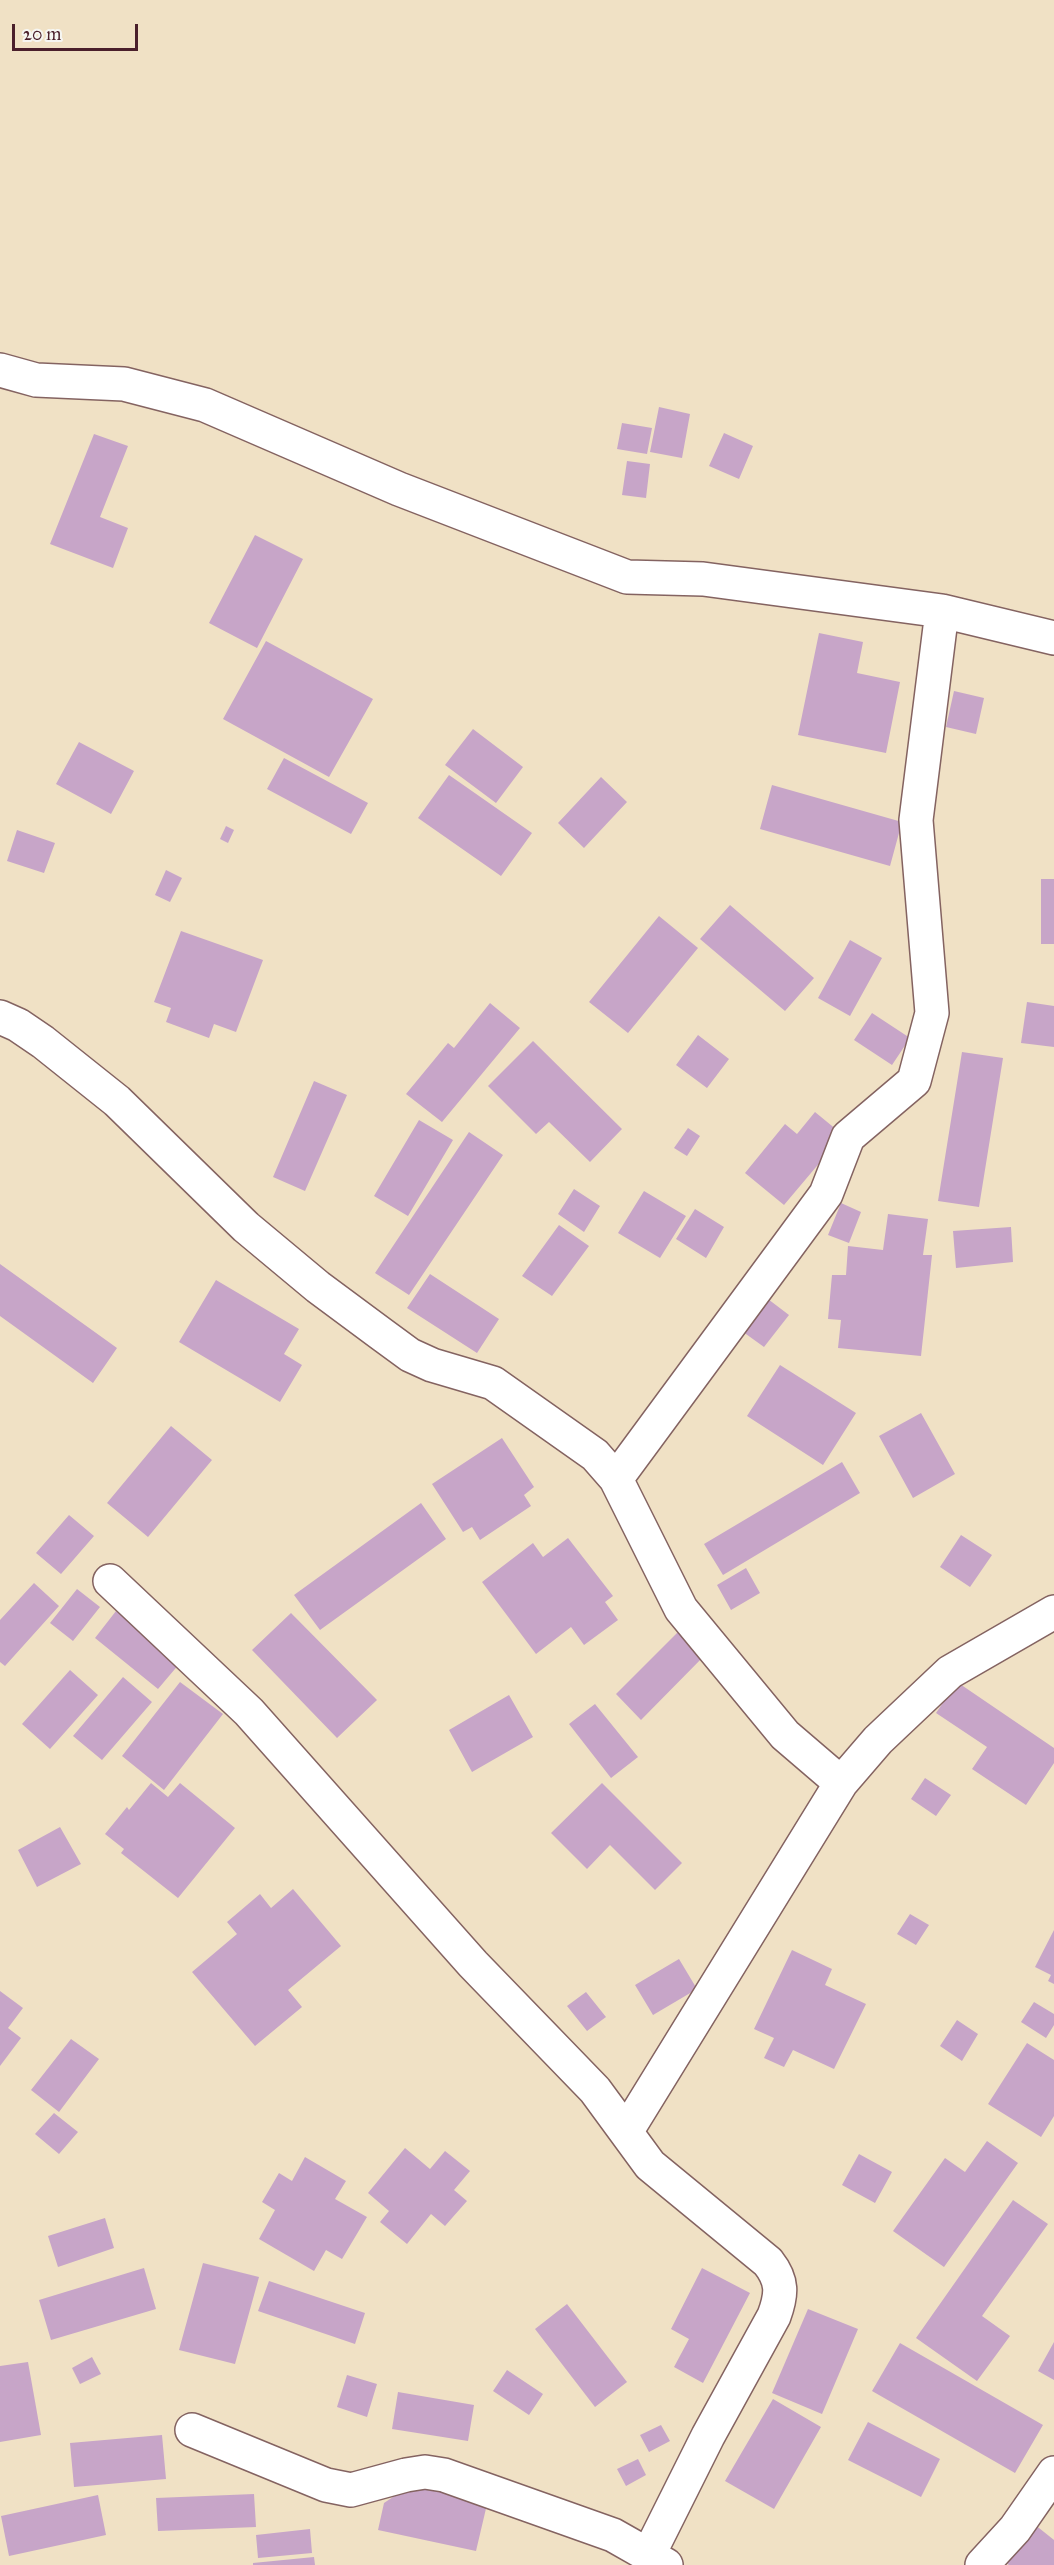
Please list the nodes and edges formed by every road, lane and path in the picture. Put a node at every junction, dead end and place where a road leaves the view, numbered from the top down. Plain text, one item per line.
1 (0, 369) edge
2 (942, 611) junction
3 (1054, 638) edge
4 (0, 1017) edge
5 (616, 1479) junction
6 (110, 1581) dead end
7 (1054, 1612) edge
8 (842, 1783) junction
9 (626, 2132) junction
10 (192, 2430) dead end
11 (1054, 2473) edge
12 (658, 2559) edge
13 (982, 2565) edge

1 - 2 street
2 - 3 street
2 - 5 street
4 - 5 street
5 - 8 street
6 - 9 street
7 - 8 street
8 - 9 street
9 - 12 street
10 - 12 street
11 - 13 street

